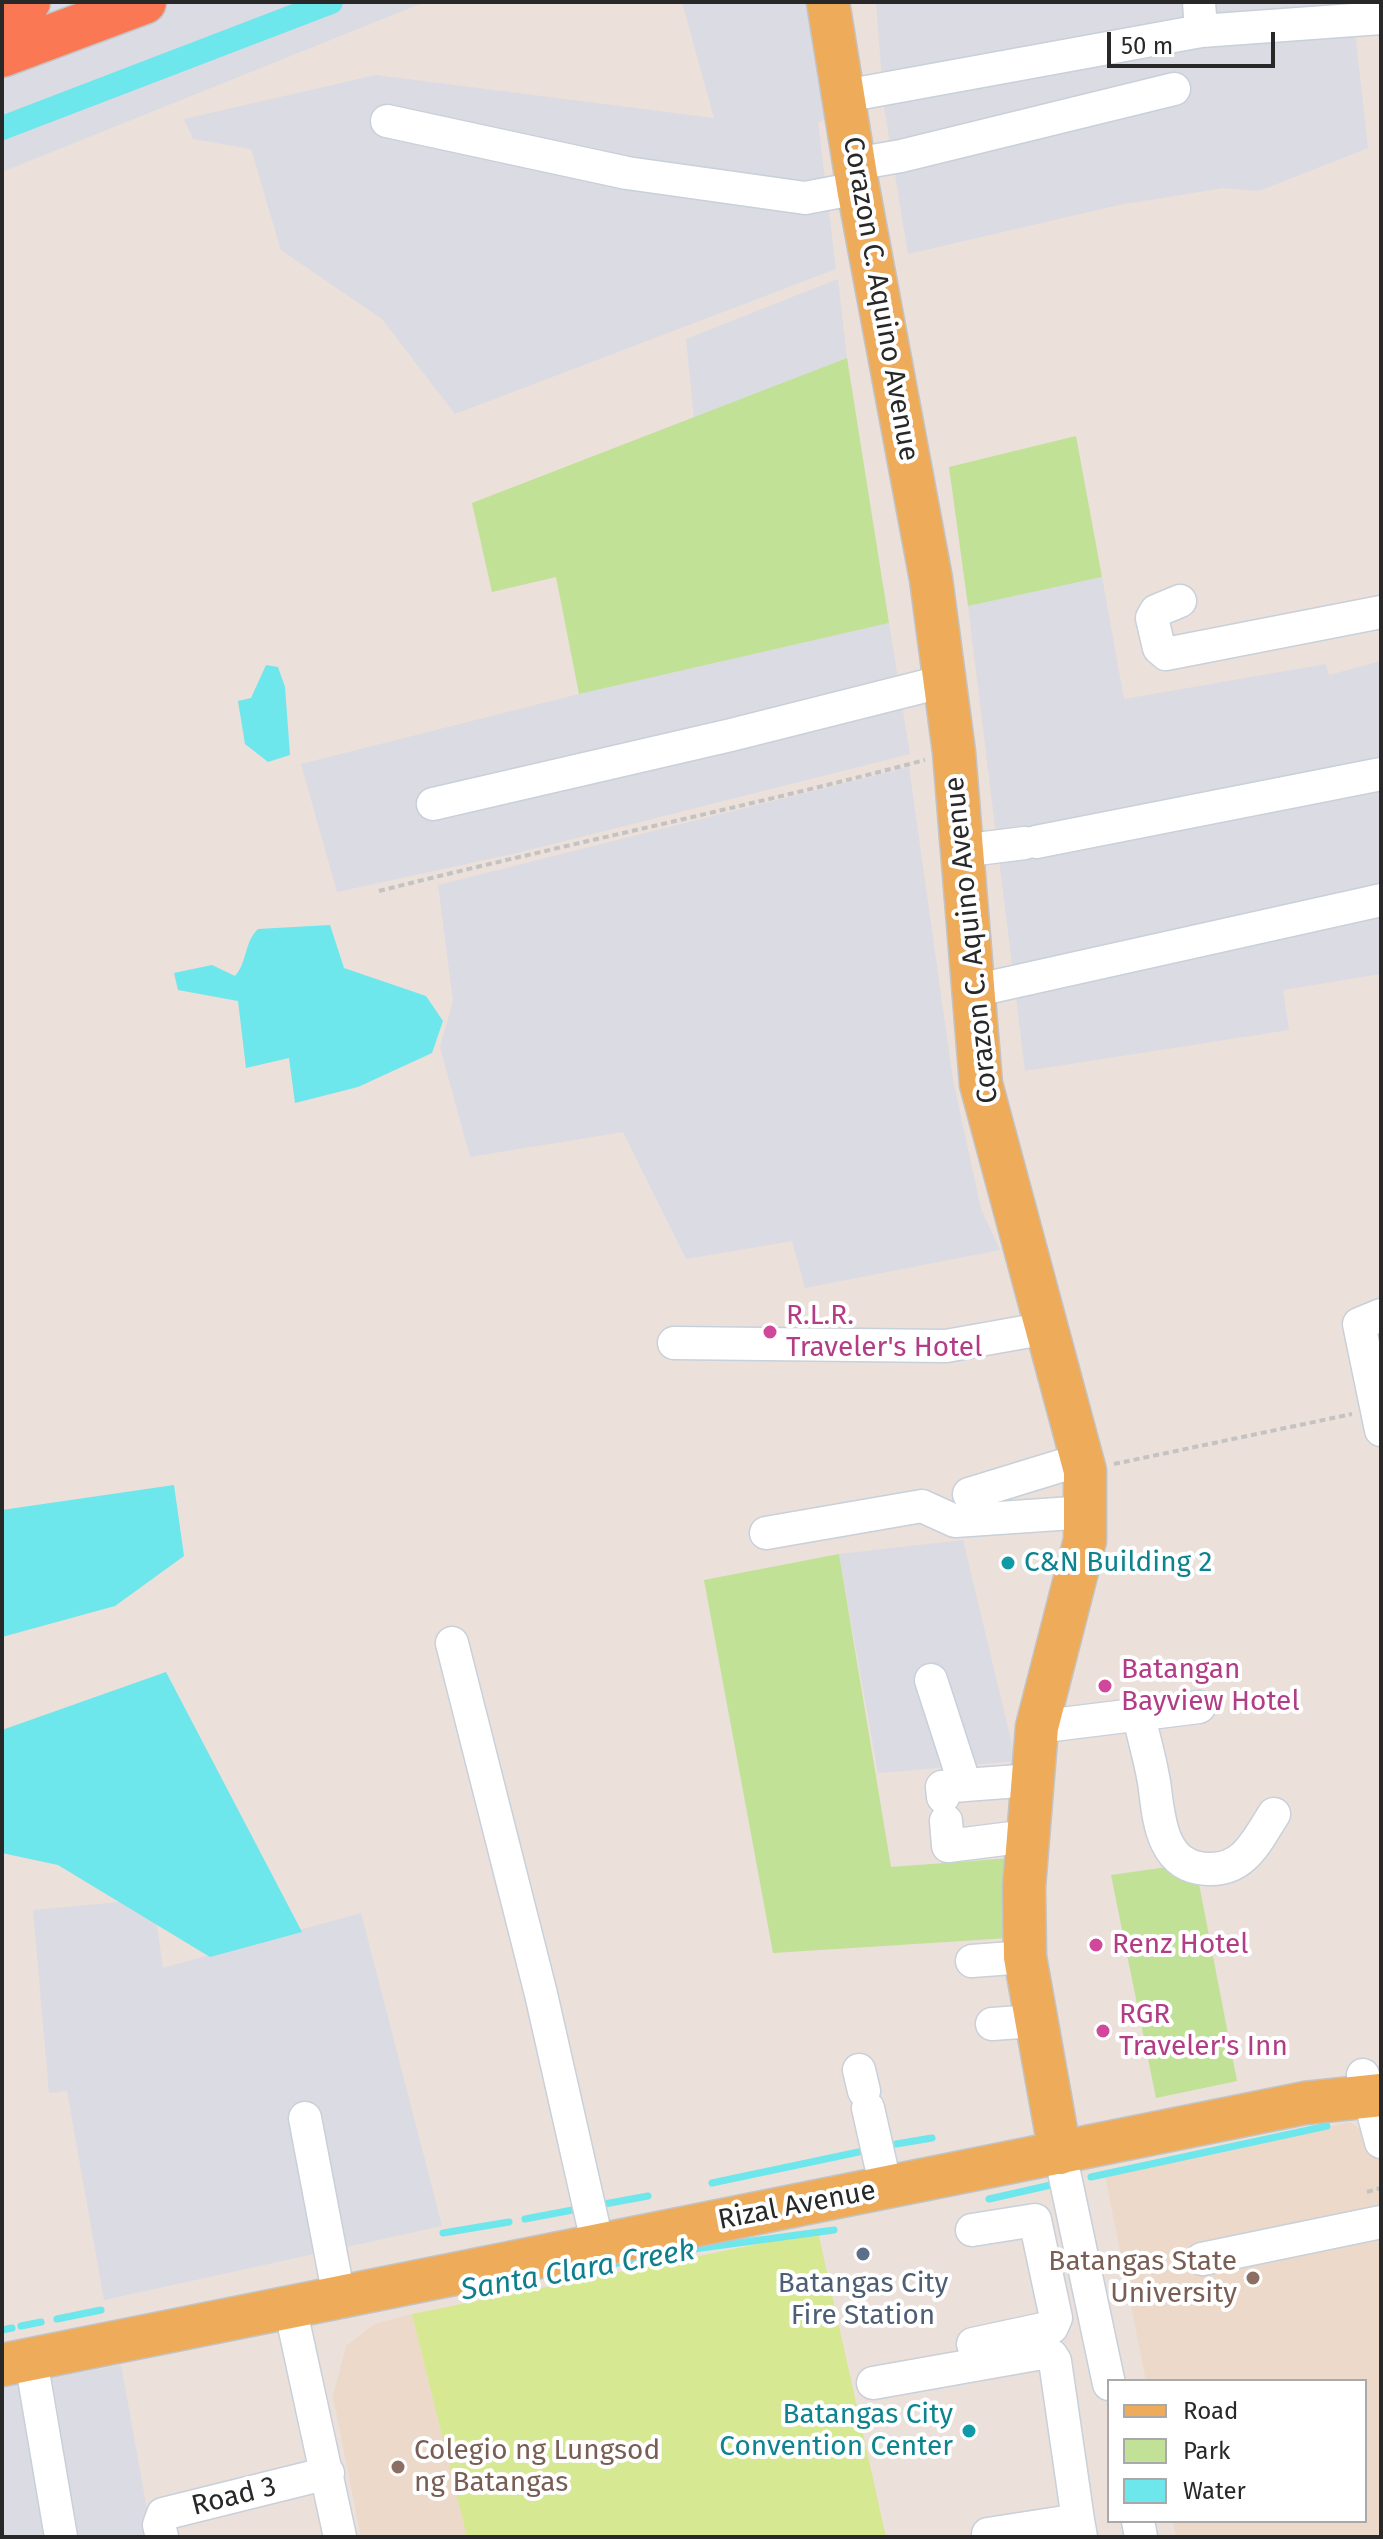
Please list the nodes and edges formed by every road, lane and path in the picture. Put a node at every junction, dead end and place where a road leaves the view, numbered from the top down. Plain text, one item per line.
1 (28, 2) edge
2 (144, 2) edge
3 (828, 2) edge
4 (2, 12) edge
5 (1372, 13) edge
6 (1200, 17) edge
7 (2, 55) edge
8 (1174, 89) dead end
9 (845, 96) junction
10 (387, 121) dead end
11 (857, 176) junction
12 (1180, 601) dead end
13 (1381, 612) edge
14 (945, 681) junction
15 (954, 752) junction
16 (1381, 774) edge
17 (433, 804) dead end
18 (961, 851) junction
19 (379, 891) dead end
20 (1381, 900) edge
21 (973, 991) junction
22 (1381, 1315) edge
23 (1047, 1328) junction
24 (674, 1343) dead end
25 (1379, 1420) edge
26 (1084, 1465) junction
27 (969, 1494) dead end
28 (1087, 1512) junction
29 (766, 1533) dead end
30 (452, 1643) dead end
31 (931, 1680) dead end
32 (1199, 1707) dead end
33 (1139, 1716) junction
34 (1037, 1727) junction
35 (1032, 1780) junction
36 (951, 1801) junction
37 (1274, 1814) dead end
38 (1028, 1836) junction
39 (1025, 1957) junction
40 (972, 1961) dead end
41 (1035, 2021) junction
42 (992, 2024) dead end
43 (1373, 2085) edge
44 (864, 2090) dead end
45 (305, 2118) dead end
46 (1381, 2142) edge
47 (1060, 2153) junction
48 (886, 2188) junction
49 (1381, 2188) edge
50 (1367, 2192) dead end
51 (1381, 2222) edge
52 (972, 2230) dead end
53 (598, 2246) junction
54 (1202, 2259) dead end
55 (339, 2297) junction
56 (290, 2307) junction
57 (936, 2351) dead end
58 (16, 2362) edge
59 (1108, 2379) edge
60 (873, 2383) dead end
61 (328, 2473) junction
62 (1079, 2529) edge
63 (988, 2534) dead end
64 (61, 2537) edge
65 (162, 2537) edge
66 (340, 2537) edge

1 - 4 highway
2 - 7 highway
3 - 9 main road, Corazon C. Aquino Avenue
5 - 6 street
6 - 9 street
8 - 11 street
9 - 11 main road, Corazon C. Aquino Avenue
10 - 11 street
11 - 14 main road, Corazon C. Aquino Avenue
12 - 13 street
14 - 15 main road, Corazon C. Aquino Avenue
14 - 17 street
15 - 18 main road, Corazon C. Aquino Avenue
15 - 19 path
16 - 18 street
18 - 21 main road, Corazon C. Aquino Avenue
20 - 21 street
21 - 23 main road, Corazon C. Aquino Avenue
22 - 25 street
23 - 24 street
23 - 26 main road, Corazon C. Aquino Avenue
25 - 26 path
26 - 27 street
26 - 28 main road, Corazon C. Aquino Avenue
28 - 29 street
28 - 34 main road, Corazon C. Aquino Avenue
30 - 53 street
31 - 36 street
32 - 33 street
33 - 34 street
33 - 37 street
34 - 35 main road, Corazon C. Aquino Avenue
35 - 36 street
35 - 38 main road, Corazon C. Aquino Avenue
36 - 38 street
38 - 39 main road, Corazon C. Aquino Avenue
39 - 40 street
39 - 41 main road, Corazon C. Aquino Avenue
41 - 42 street
41 - 47 main road, Corazon C. Aquino Avenue
43 - 46 street
43 - 47 main road, Rizal Avenue
44 - 48 street
45 - 55 street
47 - 48 main road, Rizal Avenue
47 - 59 street
48 - 53 main road, Rizal Avenue
49 - 50 path
51 - 54 street
52 - 57 street
53 - 55 main road, Rizal Avenue
55 - 56 main road, Rizal Avenue
56 - 58 main road, Rizal Avenue
56 - 61 street
58 - 64 street
60 - 62 street
61 - 65 street, Road 3
61 - 66 street
62 - 63 street

